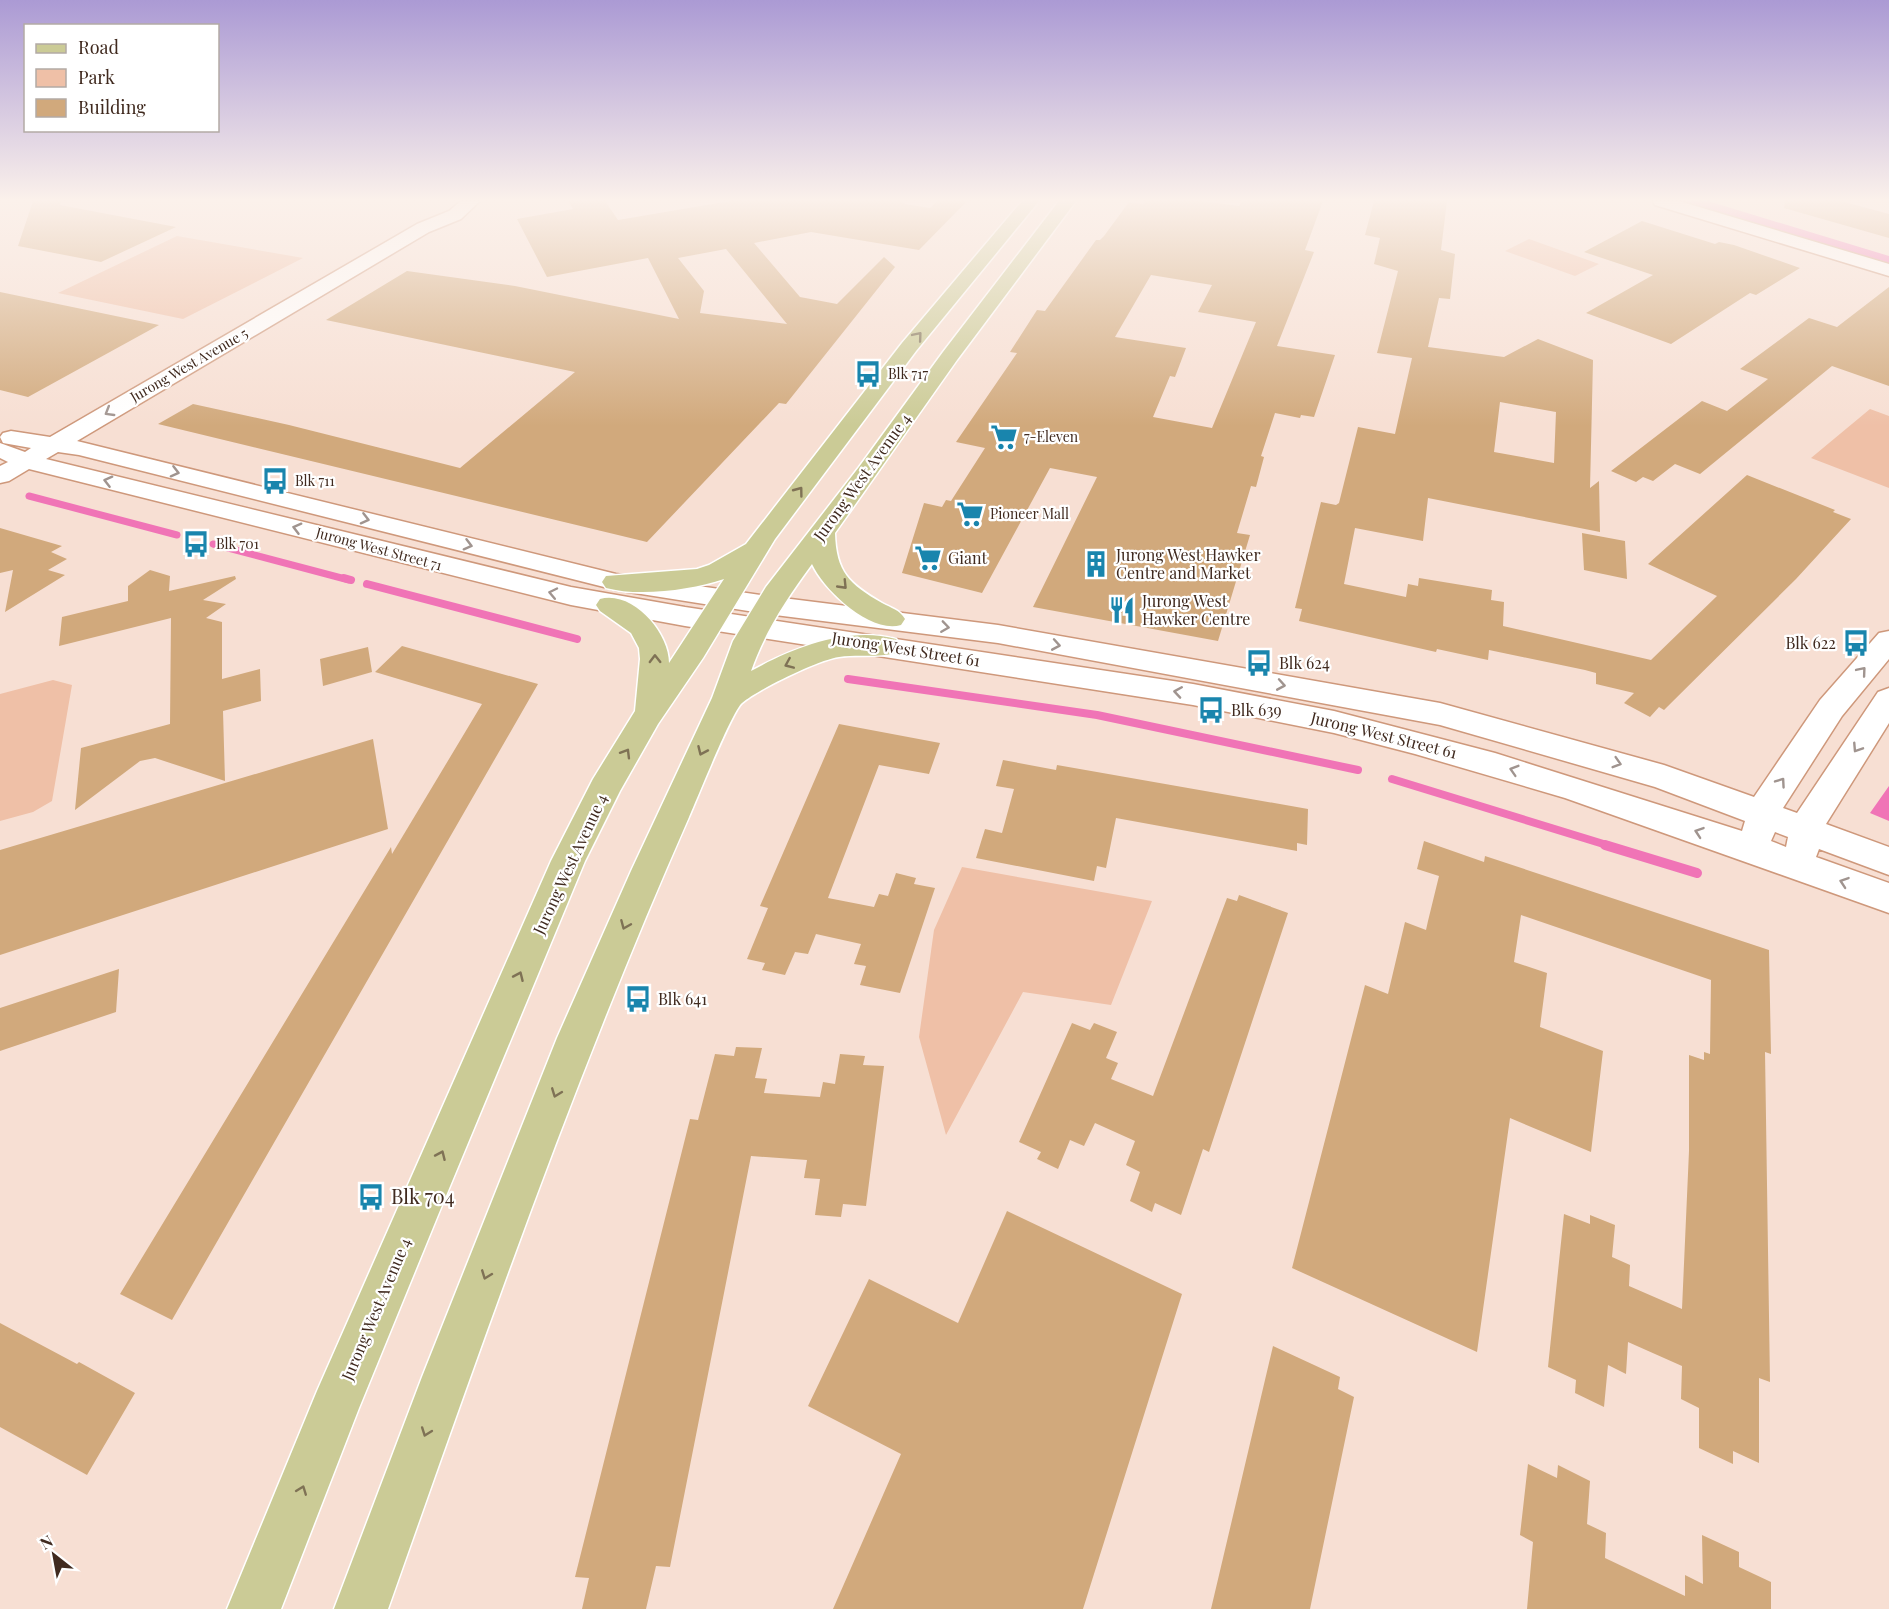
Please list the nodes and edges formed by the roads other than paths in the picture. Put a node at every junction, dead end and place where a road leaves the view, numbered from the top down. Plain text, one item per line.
1 (315, 276) edge
2 (342, 276) edge
3 (968, 276) edge
4 (1011, 276) edge
5 (57, 444) junction
6 (10, 450) edge
7 (0, 476) edge
8 (822, 533) junction
9 (763, 537) junction
10 (613, 594) junction
11 (718, 609) junction
12 (761, 616) junction
13 (889, 632) junction
14 (1889, 640) edge
15 (727, 698) junction
16 (1889, 699) edge
17 (647, 717) junction
18 (1763, 814) junction
19 (1806, 830) junction
20 (1754, 850) junction
21 (1889, 861) edge
22 (1800, 865) junction
23 (1889, 898) edge
24 (281, 1545) junction
25 (367, 1600) edge
26 (228, 1609) edge
27 (254, 1609) edge

1 - 6 street, Jurong West Avenue 5
2 -> 5 street, Jurong West Avenue 5
9 -> 3 main road, Jurong West Avenue 4
4 - 8 main road, Jurong West Avenue 4
5 - 6 street, Jurong West Avenue 5
5 -> 10 street, Jurong West Street 71
6 - 7 street, Jurong West Avenue 5
10 -> 6 street, Jurong West Street 71
8 - 12 main road, Jurong West Avenue 4
8 -> 13 main road
9 - 10 main road
9 - 11 main road, Jurong West Avenue 4
10 - 11 street, Jurong West Street 71
17 -> 10 main road
11 - 12 street, Jurong West Street 71
11 - 17 main road, Jurong West Avenue 4
12 - 13 street, Jurong West Street 61
12 - 15 main road, Jurong West Avenue 4
13 -> 15 main road
13 -> 18 street, Jurong West Street 61
20 -> 13 street, Jurong West Street 61
18 -> 14 street
15 -> 25 main road, Jurong West Avenue 4
16 -> 19 street
24 -> 17 main road, Jurong West Avenue 4
18 - 19 street, Jurong West Street 61
18 - 20 street
19 - 21 street, Jurong West Street 61
19 - 22 street
20 - 22 street, Jurong West Street 61
23 -> 22 street, Jurong West Street 61
24 - 26 main road
24 - 27 main road, Jurong West Avenue 4

